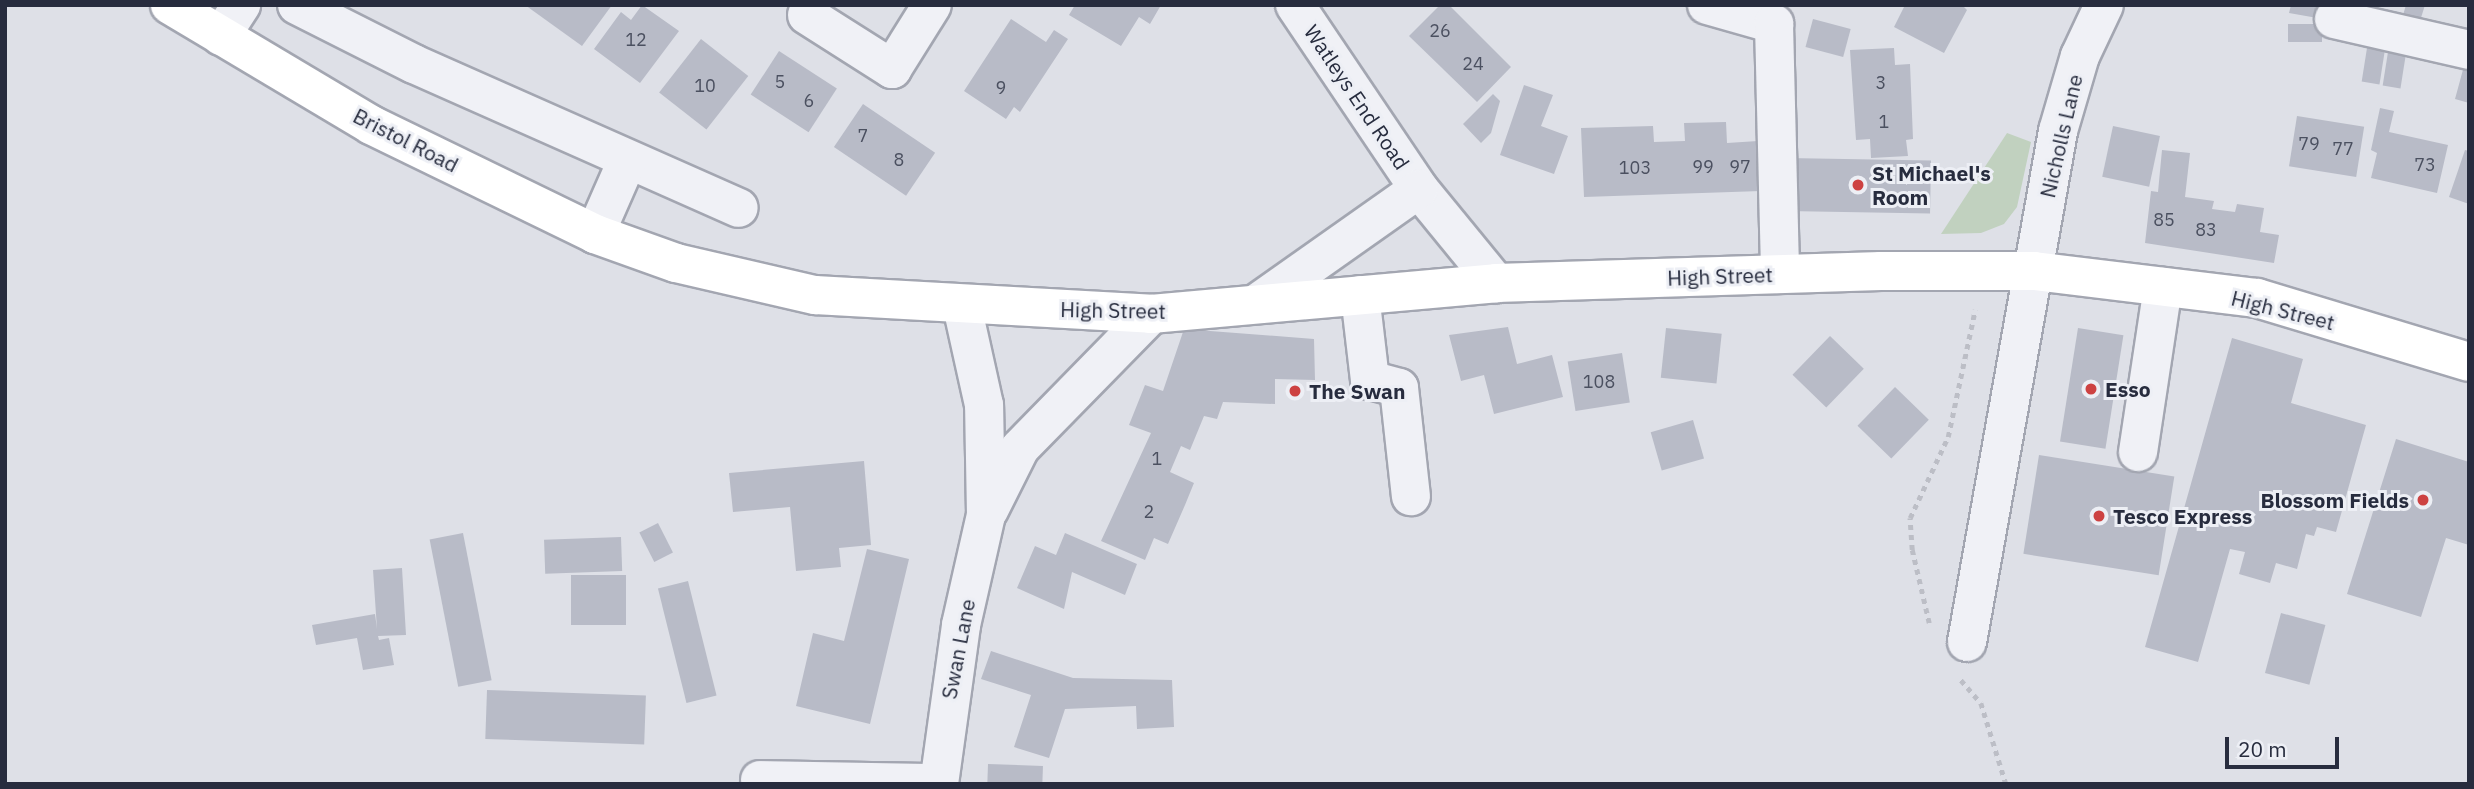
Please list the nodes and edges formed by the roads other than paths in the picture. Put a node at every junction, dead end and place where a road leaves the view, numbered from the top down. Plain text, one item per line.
1 (170, 5) edge
2 (297, 5) edge
3 (932, 5) edge
4 (1296, 5) edge
5 (1707, 5) edge
6 (2104, 5) edge
7 (807, 15) dead end
8 (2334, 19) dead end
9 (231, 21) edge
10 (2469, 50) edge
11 (627, 161) junction
12 (1419, 189) junction
13 (739, 208) dead end
14 (596, 234) junction
15 (2034, 271) junction
16 (1780, 274) junction
17 (1496, 283) junction
18 (2163, 287) junction
19 (1360, 295) junction
20 (1260, 301) junction
21 (962, 306) junction
22 (1151, 314) junction
23 (2469, 362) edge
24 (2138, 452) dead end
25 (1410, 496) dead end
26 (986, 516) junction
27 (1968, 642) dead end
28 (760, 780) dead end
29 (939, 783) edge

1 - 9 main road, Bristol Road
2 - 11 street
3 - 7 street
4 - 12 street, Watleys End Road
5 - 16 street
6 - 15 street, Nicholls Lane
8 - 10 street
9 - 14 main road, Bristol Road
11 - 13 street
11 - 14 street
12 - 17 street, Watleys End Road
12 - 20 street, Watleys End Road
14 - 21 main road, Bristol Road
15 - 16 main road, High Street
15 - 18 main road, High Street
15 - 27 street, Nicholls Lane
16 - 17 main road, High Street
17 - 19 main road, High Street
18 - 23 main road, High Street
18 - 24 street
19 - 20 main road, High Street
19 - 25 street
20 - 22 main road, High Street
21 - 22 main road, High Street
21 - 26 street, Swan Lane
22 - 26 street, Swan Lane
26 - 29 street, Swan Lane
28 - 29 street

